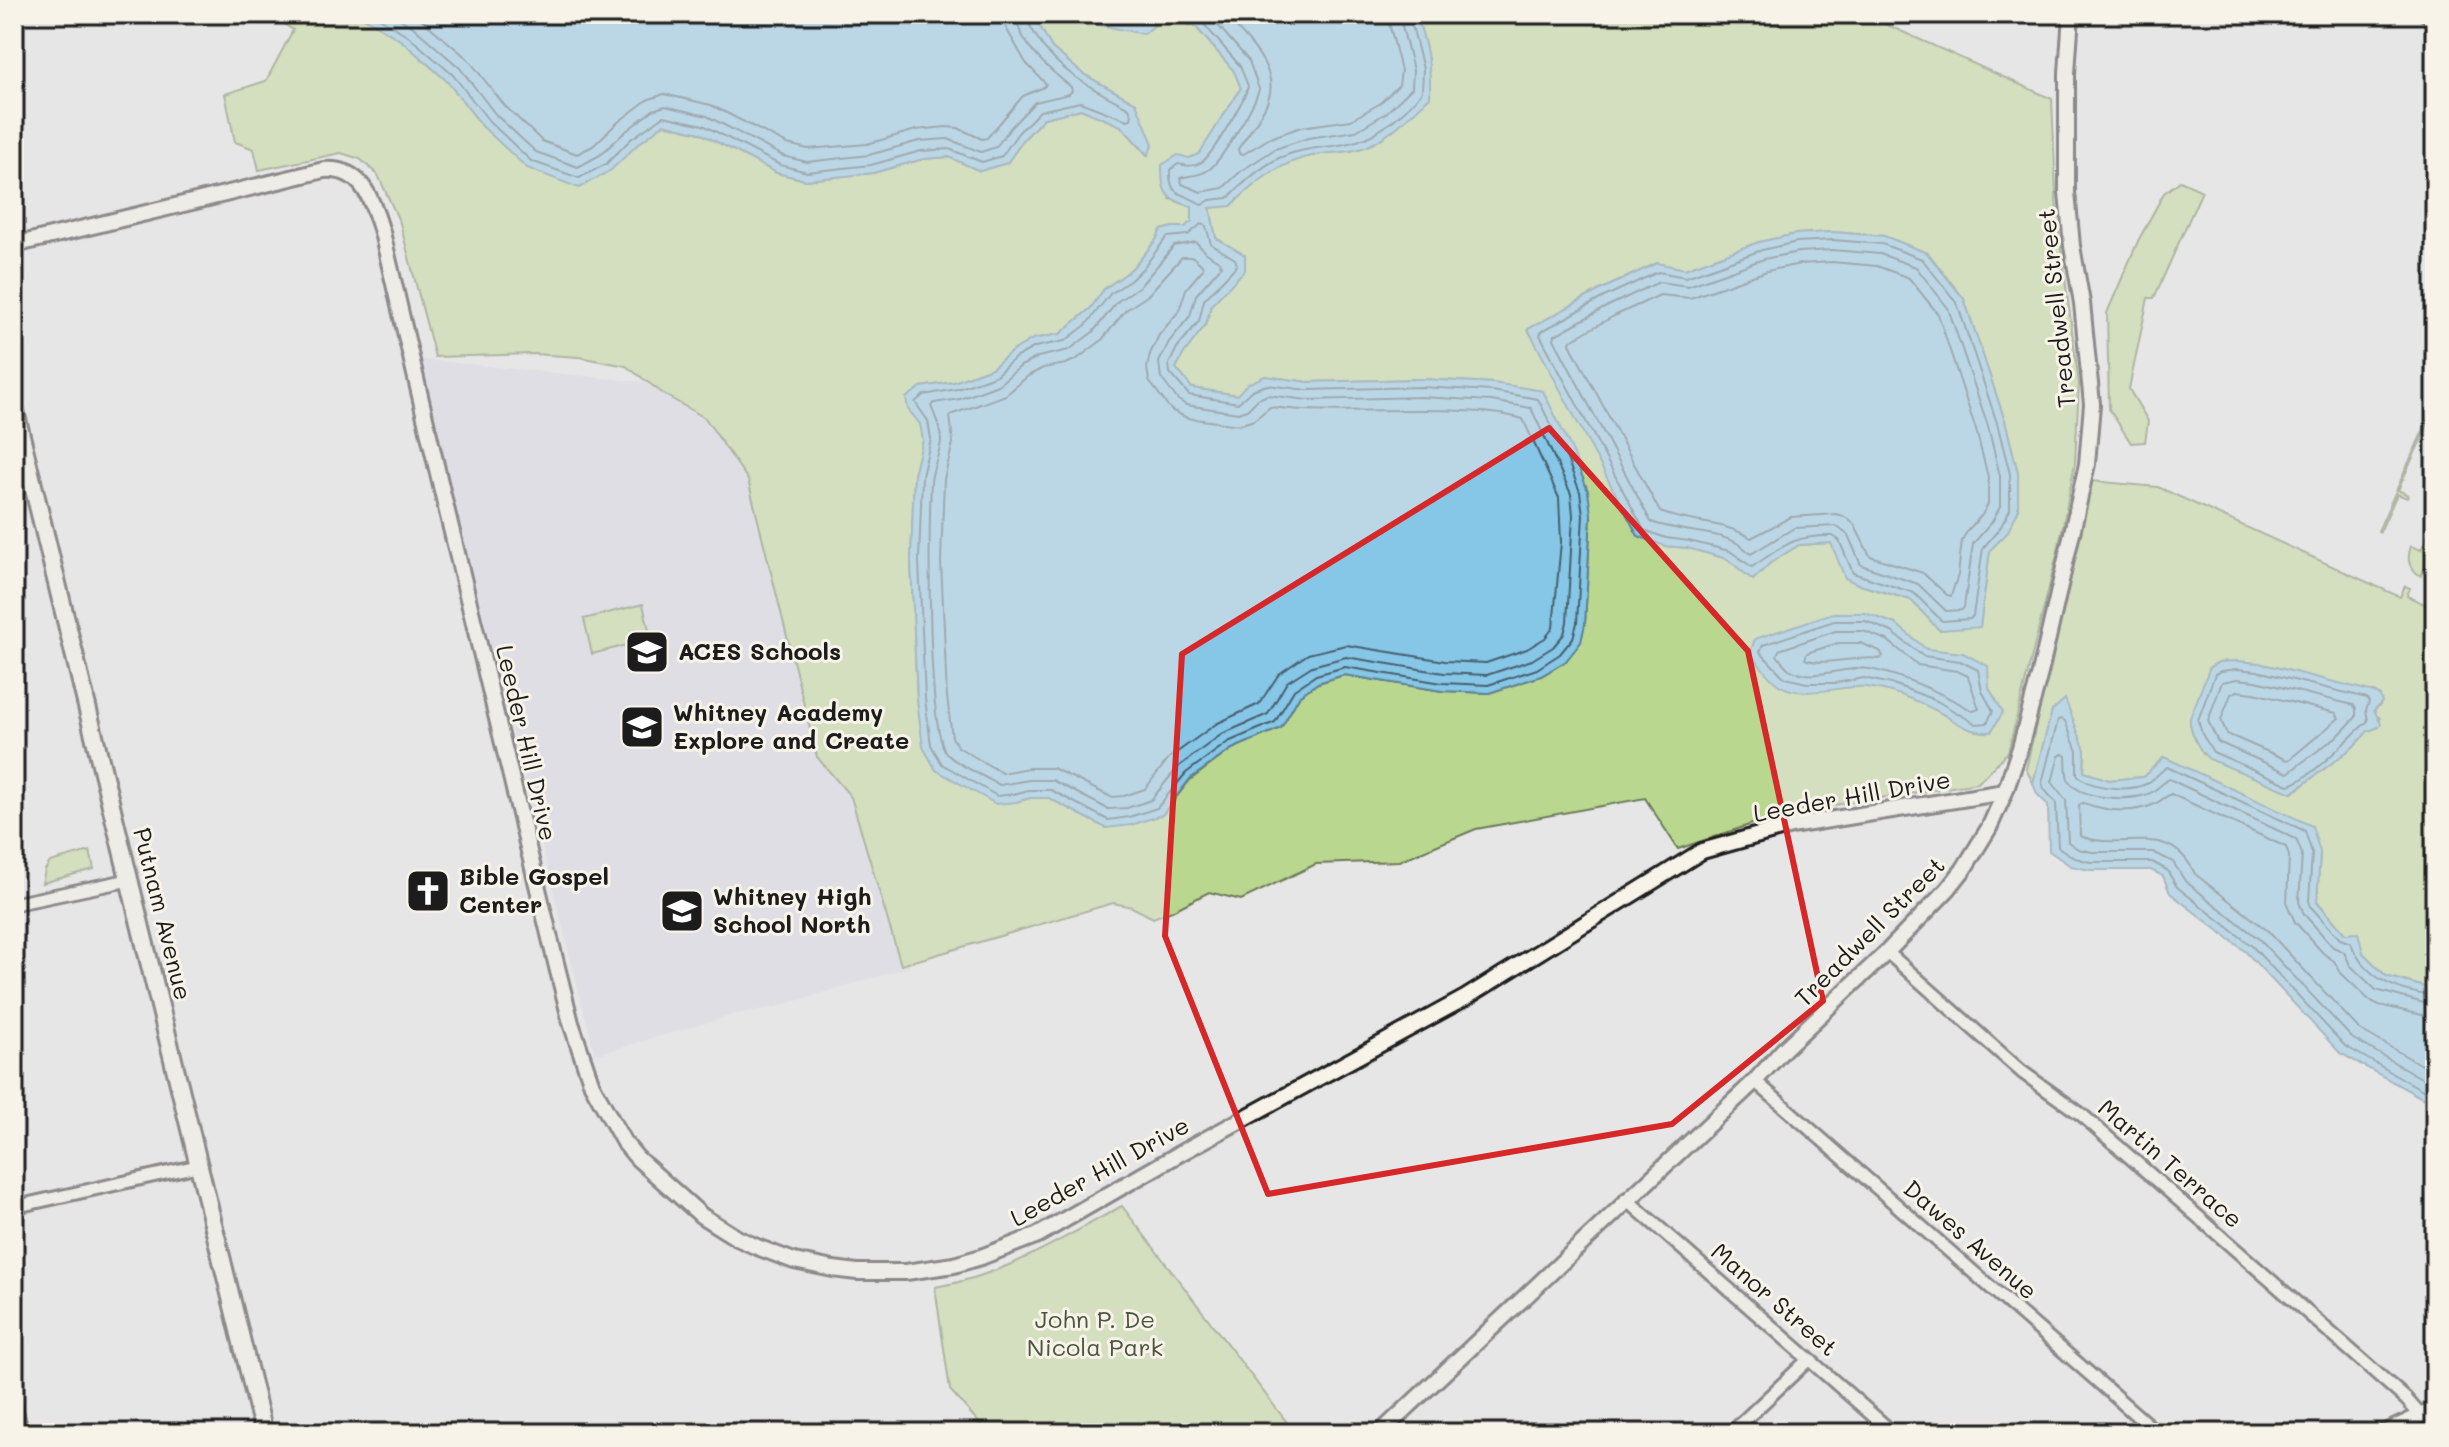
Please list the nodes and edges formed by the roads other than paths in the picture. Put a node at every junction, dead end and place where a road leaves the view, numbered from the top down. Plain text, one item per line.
1 (2071, 14) edge
2 (2425, 14) edge
3 (2435, 20) edge
4 (14, 245) edge
5 (14, 407) edge
6 (2005, 792) junction
7 (129, 880) junction
8 (14, 904) edge
9 (1887, 952) junction
10 (1755, 1081) junction
11 (197, 1166) junction
12 (1626, 1199) junction
13 (14, 1207) edge
14 (1808, 1360) junction
15 (14, 1401) edge
16 (2435, 1409) edge
17 (2421, 1416) junction
18 (22, 1433) edge
19 (264, 1433) edge
20 (1380, 1433) edge
21 (1731, 1433) edge
22 (1893, 1433) edge
23 (2157, 1433) edge
24 (2383, 1433) edge

1 - 6 street, Treadwell Street
2 - 3 street
4 - 6 street, Leeder Hill Drive
5 - 7 main road, Putnam Avenue
6 - 9 street, Treadwell Street
7 - 8 street
7 - 11 main road, Putnam Avenue
9 - 10 street, Treadwell Street
9 - 17 street, Martin Terrace
10 - 12 street, Treadwell Street
10 - 23 street, Dawes Avenue
11 - 13 street
11 - 19 main road, Putnam Avenue
12 - 14 street, Manor Street
12 - 20 street, Treadwell Street
14 - 21 street
14 - 22 street, Manor Street
15 - 18 street
16 - 17 street
17 - 24 street

